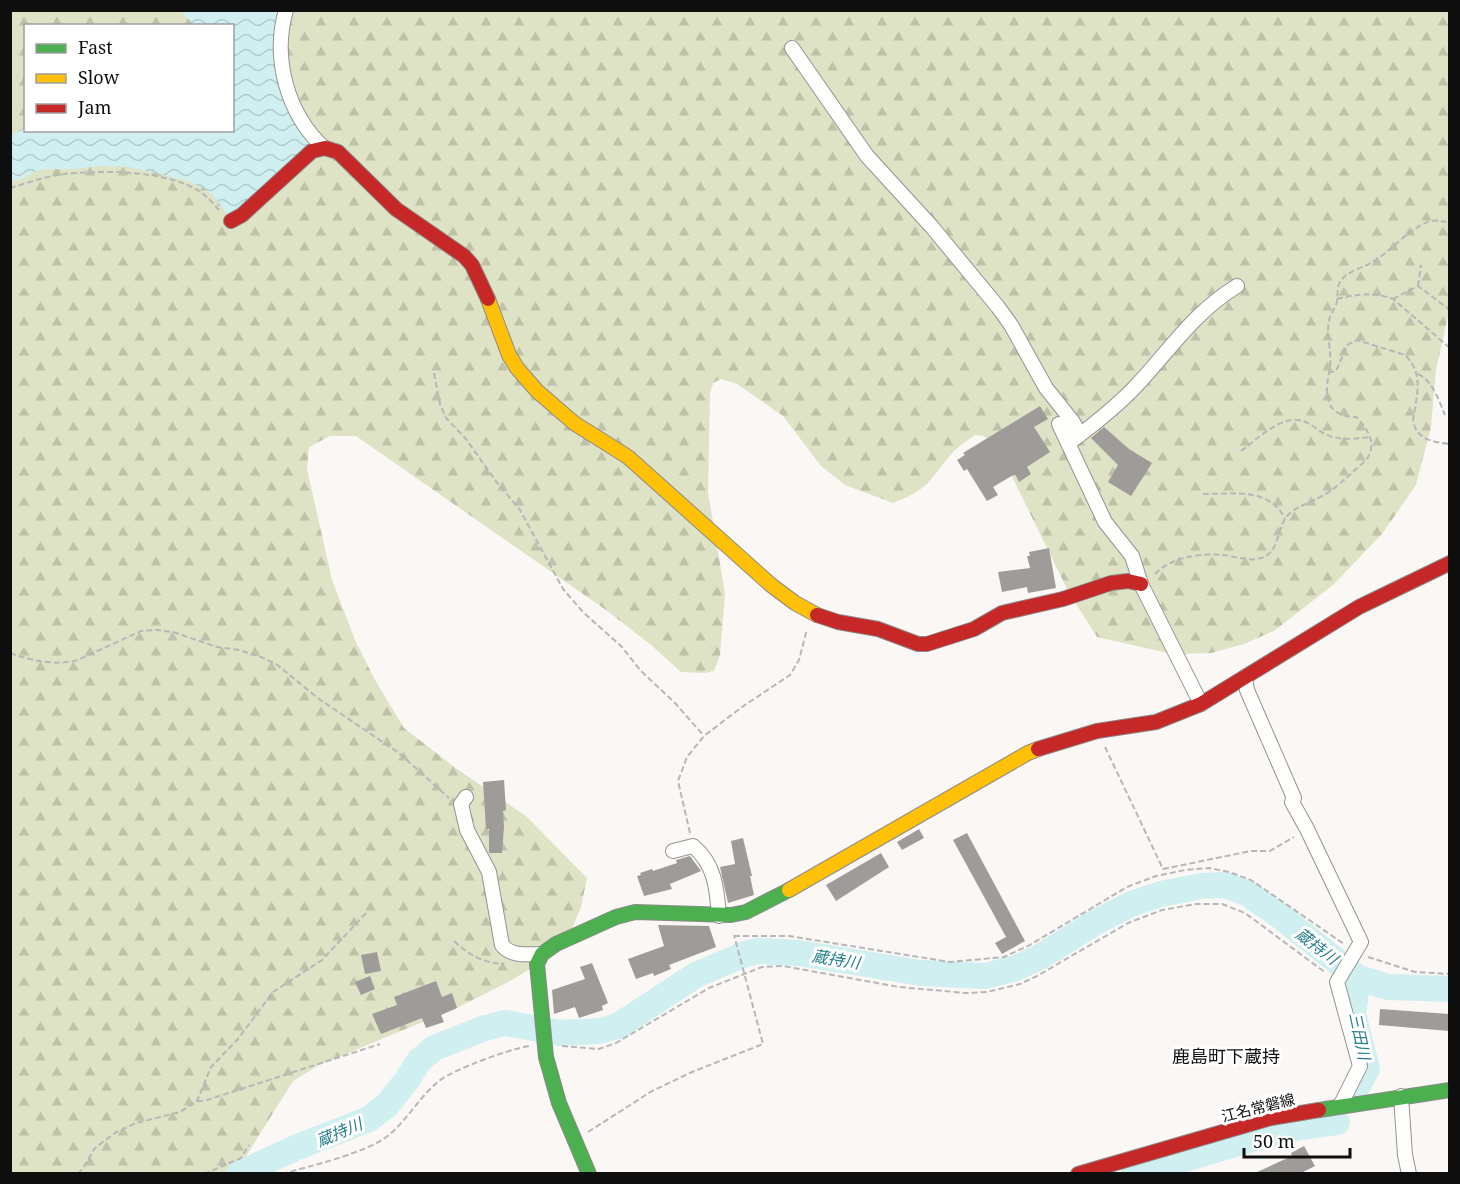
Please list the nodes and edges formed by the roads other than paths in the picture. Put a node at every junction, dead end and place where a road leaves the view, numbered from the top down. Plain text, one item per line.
1 (286, 10) edge
2 (792, 48) dead end
3 (323, 147) junction
4 (231, 221) road end
5 (1237, 286) dead end
6 (1059, 424) dead end
7 (1074, 439) junction
8 (1449, 563) edge
9 (1141, 584) junction
10 (1245, 677) junction
11 (1201, 704) junction
12 (463, 801) road end
13 (673, 851) dead end
14 (725, 915) junction
15 (542, 954) junction
16 (1449, 1090) edge
17 (1401, 1096) junction
18 (1340, 1106) junction
19 (589, 1173) edge
20 (1078, 1173) edge
21 (1409, 1173) edge

1 - 3 street
2 - 7 street
3 - 4 street
3 - 9 street
5 - 7 street
6 - 7 street
7 - 9 street
8 - 10 street
9 - 11 street
10 - 11 street
10 - 18 street
11 - 14 street
12 - 15 street
13 - 14 street
14 - 15 street
15 - 19 street
16 - 17 street, 江名常磐線
17 - 18 street, 江名常磐線
17 - 21 street
18 - 20 street, 江名常磐線

